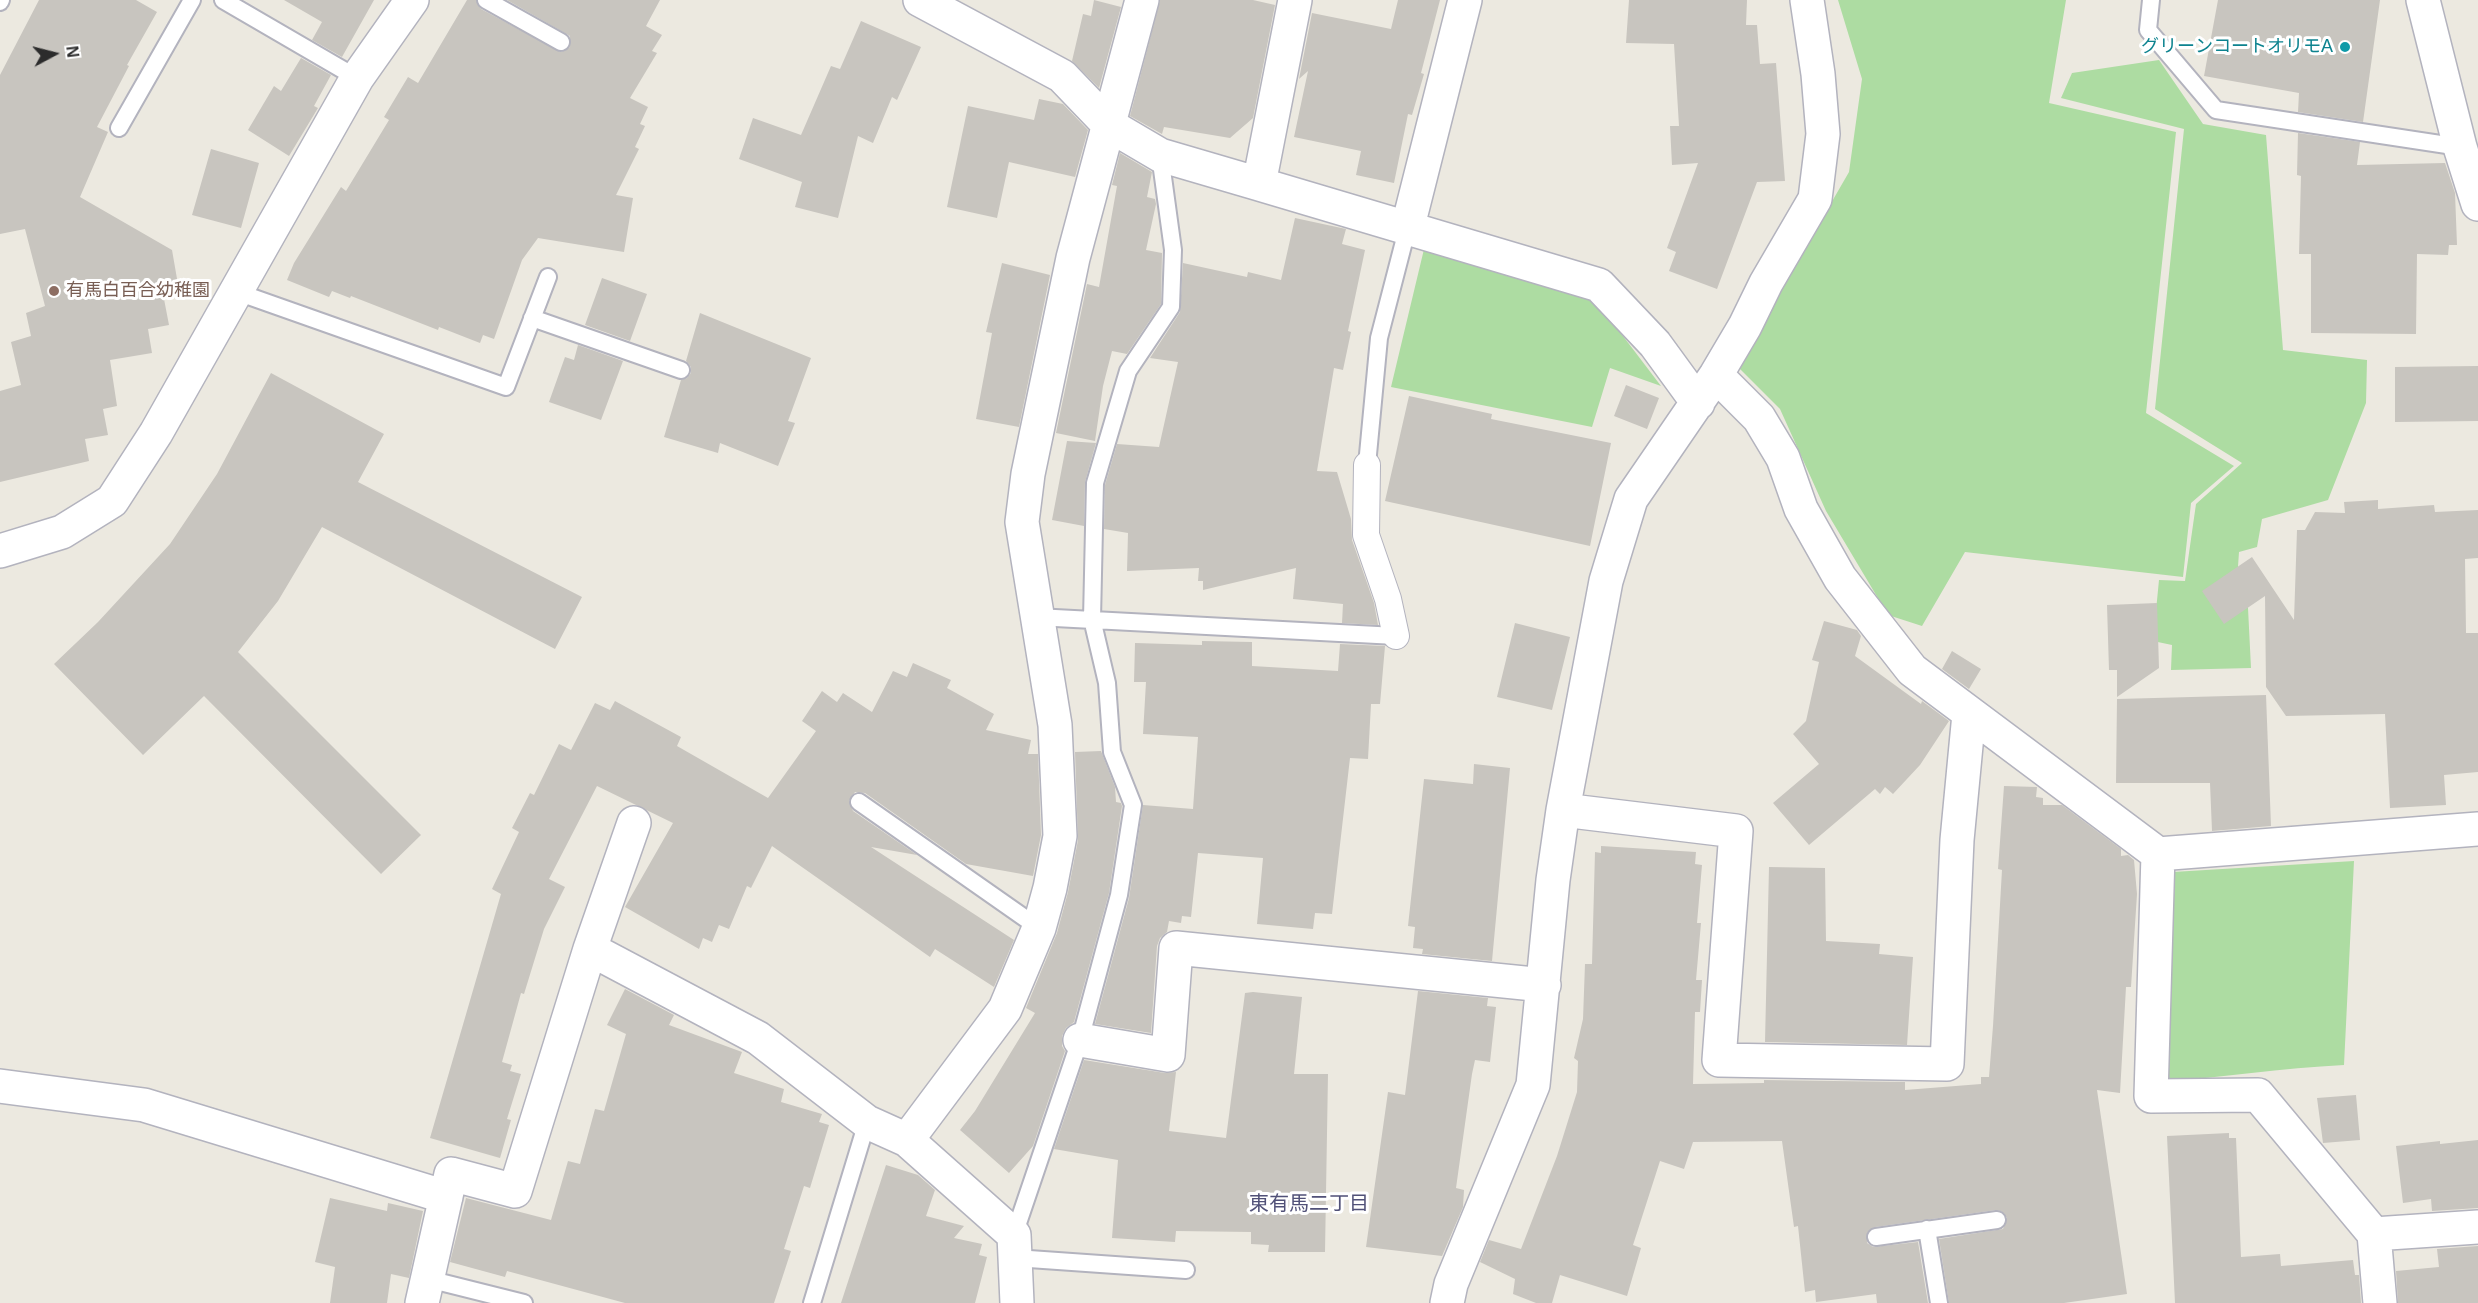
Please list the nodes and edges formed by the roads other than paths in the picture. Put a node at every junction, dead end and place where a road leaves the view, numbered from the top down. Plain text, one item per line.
1 (192, 0) edge
2 (224, 0) edge
3 (412, 0) edge
4 (486, 0) edge
5 (920, 0) edge
6 (1142, 0) edge
7 (1295, 0) edge
8 (1465, 0) edge
9 (1807, 0) edge
10 (2151, 0) edge
11 (2423, 0) edge
12 (561, 42) dead end
13 (357, 78) junction
14 (1109, 125) junction
15 (119, 128) dead end
16 (2460, 147) junction
17 (1160, 155) junction
18 (1259, 184) junction
19 (2478, 204) edge
20 (1408, 226) junction
21 (548, 277) dead end
22 (237, 292) junction
23 (532, 318) junction
24 (681, 370) dead end
25 (1716, 375) junction
26 (1698, 403) junction
27 (1367, 465) joint
28 (0, 551) edge
29 (1036, 617) junction
30 (1092, 619) junction
31 (1396, 636) joint
32 (1969, 714) junction
33 (859, 802) dead end
34 (1563, 810) junction
35 (634, 823) dead end
36 (2478, 829) edge
37 (2158, 854) junction
38 (1039, 928) junction
39 (590, 949) junction
40 (1544, 985) junction
41 (1080, 1040) junction
42 (0, 1086) edge
43 (867, 1122) junction
44 (907, 1140) junction
45 (446, 1197) junction
46 (1997, 1220) dead end
47 (2478, 1227) edge
48 (1927, 1229) junction
49 (2374, 1234) junction
50 (1876, 1237) dead end
51 (1015, 1246) junction
52 (1186, 1270) dead end
53 (425, 1291) edge
54 (524, 1303) edge
55 (812, 1303) edge
56 (1017, 1303) edge
57 (1447, 1303) edge
58 (1939, 1303) edge
59 (2380, 1303) edge

1 - 15 lane
2 - 13 lane
3 - 13 street
4 - 12 lane
5 - 14 street
6 - 14 street
7 - 18 street
8 - 20 street
9 - 25 street
10 - 16 lane
11 - 16 street
13 - 22 street
14 - 17 street
14 - 29 street
16 - 19 street
17 - 18 street
17 - 30 lane
18 - 20 street
20 - 26 street
20 - 27 lane
21 - 23 lane
22 - 23 lane
22 - 28 street
23 - 24 lane
25 - 26 street
25 - 32 street
26 - 34 street
27 - 31 street
29 - 30 lane
29 - 38 street
30 - 31 lane
30 - 41 lane
32 - 34 street
32 - 37 street
33 - 38 lane
34 - 40 street
35 - 39 street
36 - 37 street
37 - 49 street
38 - 44 street
39 - 43 street
39 - 45 street
40 - 41 street
40 - 57 street
41 - 51 lane
42 - 45 street
43 - 44 street
43 - 55 lane
44 - 51 street
45 - 53 street
46 - 48 lane
47 - 49 street
48 - 50 lane
48 - 58 lane
49 - 59 street
51 - 52 lane
51 - 56 street
53 - 54 lane

